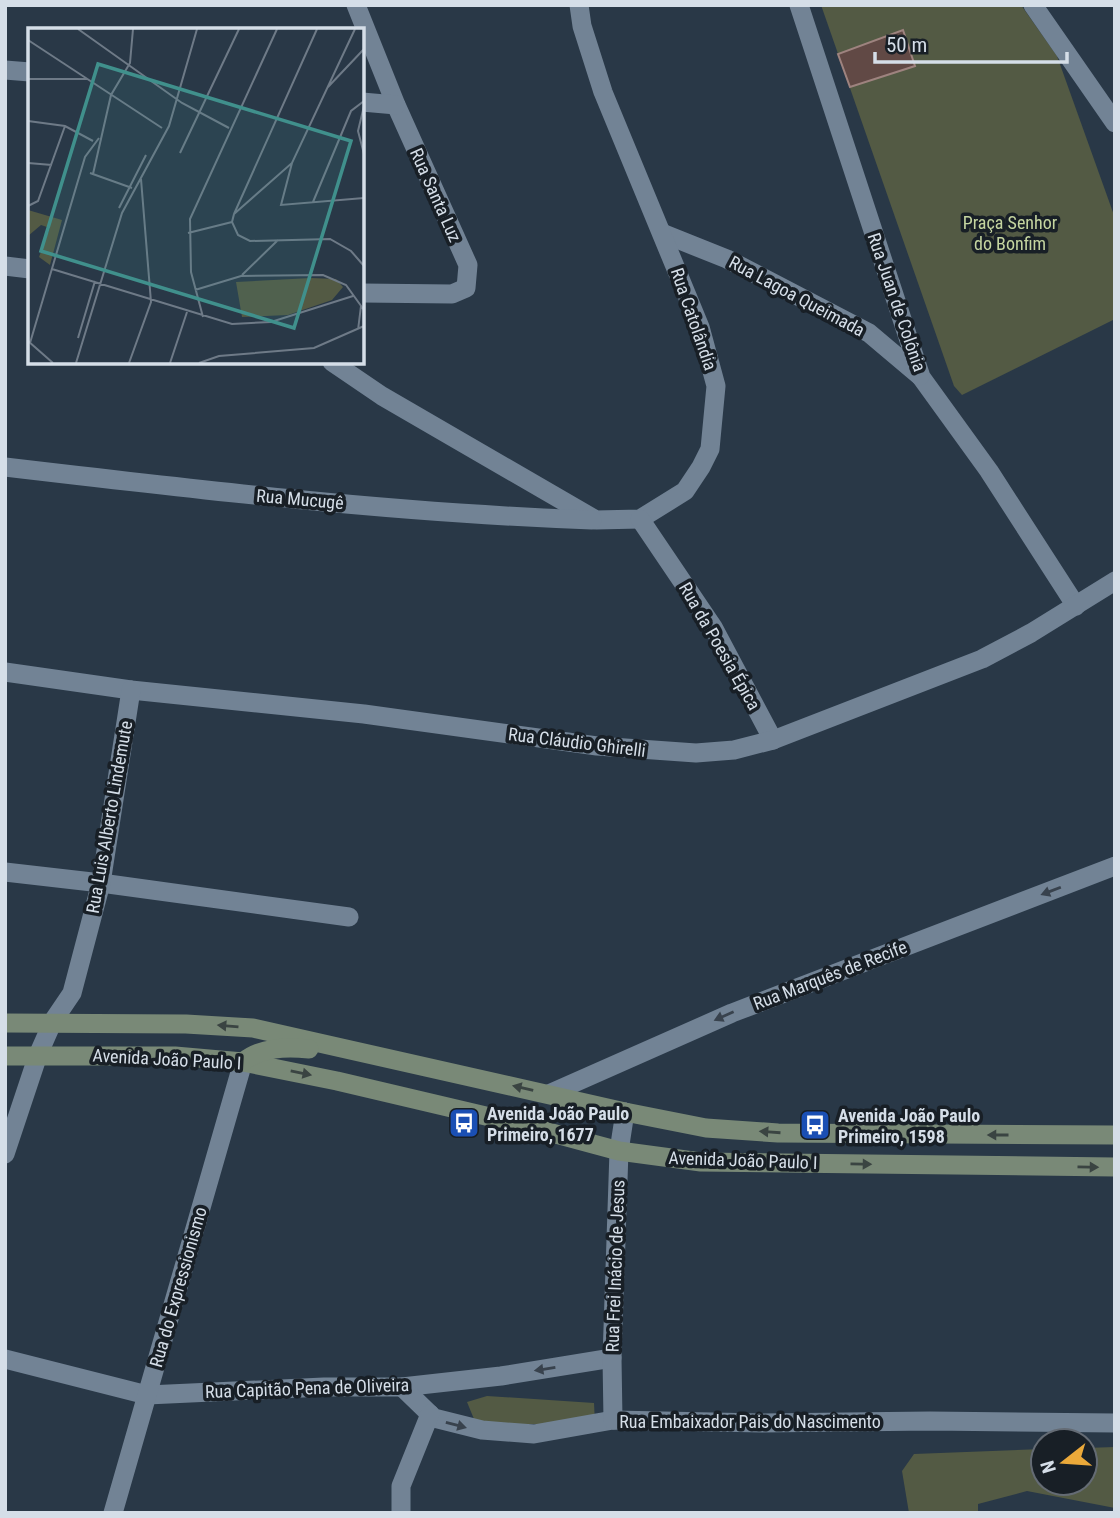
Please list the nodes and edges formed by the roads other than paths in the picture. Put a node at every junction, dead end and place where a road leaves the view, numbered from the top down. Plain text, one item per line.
1 (356, 5) edge
2 (579, 5) edge
3 (799, 5) edge
4 (1033, 5) edge
5 (5, 70) edge
6 (28, 72) edge
7 (364, 102) edge
8 (396, 105) junction
9 (1115, 123) edge
10 (662, 233) junction
11 (5, 266) edge
12 (28, 269) edge
13 (364, 292) edge
14 (335, 364) edge
15 (921, 377) junction
16 (5, 467) edge
17 (640, 519) junction
18 (596, 520) junction
19 (1115, 581) edge
20 (1076, 606) junction
21 (5, 672) edge
22 (131, 690) junction
23 (774, 740) junction
24 (1115, 866) edge
25 (5, 872) edge
26 (101, 883) junction
27 (349, 917) dead end
28 (53, 1021) junction
29 (5, 1023) edge
30 (38, 1055) junction
31 (5, 1056) edge
32 (380, 1056) junction
33 (243, 1062) junction
34 (550, 1094) junction
35 (625, 1112) junction
36 (1115, 1135) edge
37 (619, 1151) junction
38 (5, 1154) edge
39 (1115, 1167) edge
40 (612, 1358) junction
41 (5, 1359) edge
42 (402, 1387) junction
43 (147, 1395) junction
44 (430, 1414) junction
45 (613, 1420) junction
46 (1115, 1423) edge
47 (113, 1513) edge
48 (401, 1513) edge

1 - 8 street, Rua Santa Luz
2 - 10 street, Rua Catolândia
3 - 15 street, Rua Juan de Colônia
4 - 9 street
5 - 6 street
7 - 8 street
8 - 13 street, Rua Santa Luz
10 - 15 street, Rua Lagoa Queimada
10 - 17 street, Rua Catolândia
11 - 12 street
14 - 18 street
15 - 20 street, Rua Juan de Colônia
16 - 18 street, Rua Mucugê
17 - 18 street
17 - 23 street, Rua da Poesia Épica
19 - 20 street, Rua Cláudio Ghirelli
20 - 23 street, Rua Cláudio Ghirelli
21 - 22 street, Rua Cláudio Ghirelli
22 - 23 street, Rua Cláudio Ghirelli
22 - 26 street, Rua Luis Alberto Lindemute
24 -> 34 street, Rua Marquês de Recife
25 - 26 street
26 - 27 street
26 - 28 street, Rua Luis Alberto Lindemute
28 - 29 main road, Avenida João Paulo I
28 - 30 street, Rua Luis Alberto Lindemute
32 -> 28 main road, Avenida João Paulo I
30 - 31 main road, Avenida João Paulo I
30 - 33 main road, Avenida João Paulo I
30 - 38 street, Rua Luis Alberto Lindemute
32 - 33 main road
34 -> 32 main road, Avenida João Paulo I
33 -> 37 main road, Avenida João Paulo I
33 - 43 street, Rua do Expressionismo
34 - 35 main road, Avenida João Paulo I
36 -> 35 main road, Avenida João Paulo I
35 - 37 street, Rua Frei Inácio de Jesus
37 -> 39 main road, Avenida João Paulo I
37 - 40 street, Rua Frei Inácio de Jesus
40 -> 42 street, Rua Capitão Pena de Oliveira
40 - 45 street, Rua Frei Inácio de Jesus
41 - 43 street, Rua Capitão Pena de Oliveira
42 - 43 street, Rua Capitão Pena de Oliveira
42 - 44 street, Rua Embaixador Pais do Nascimento
43 - 47 street, Rua do Expressionismo
44 -> 45 street, Rua Embaixador Pais do Nascimento
44 - 48 street
45 - 46 street, Rua Embaixador Pais do Nascimento

